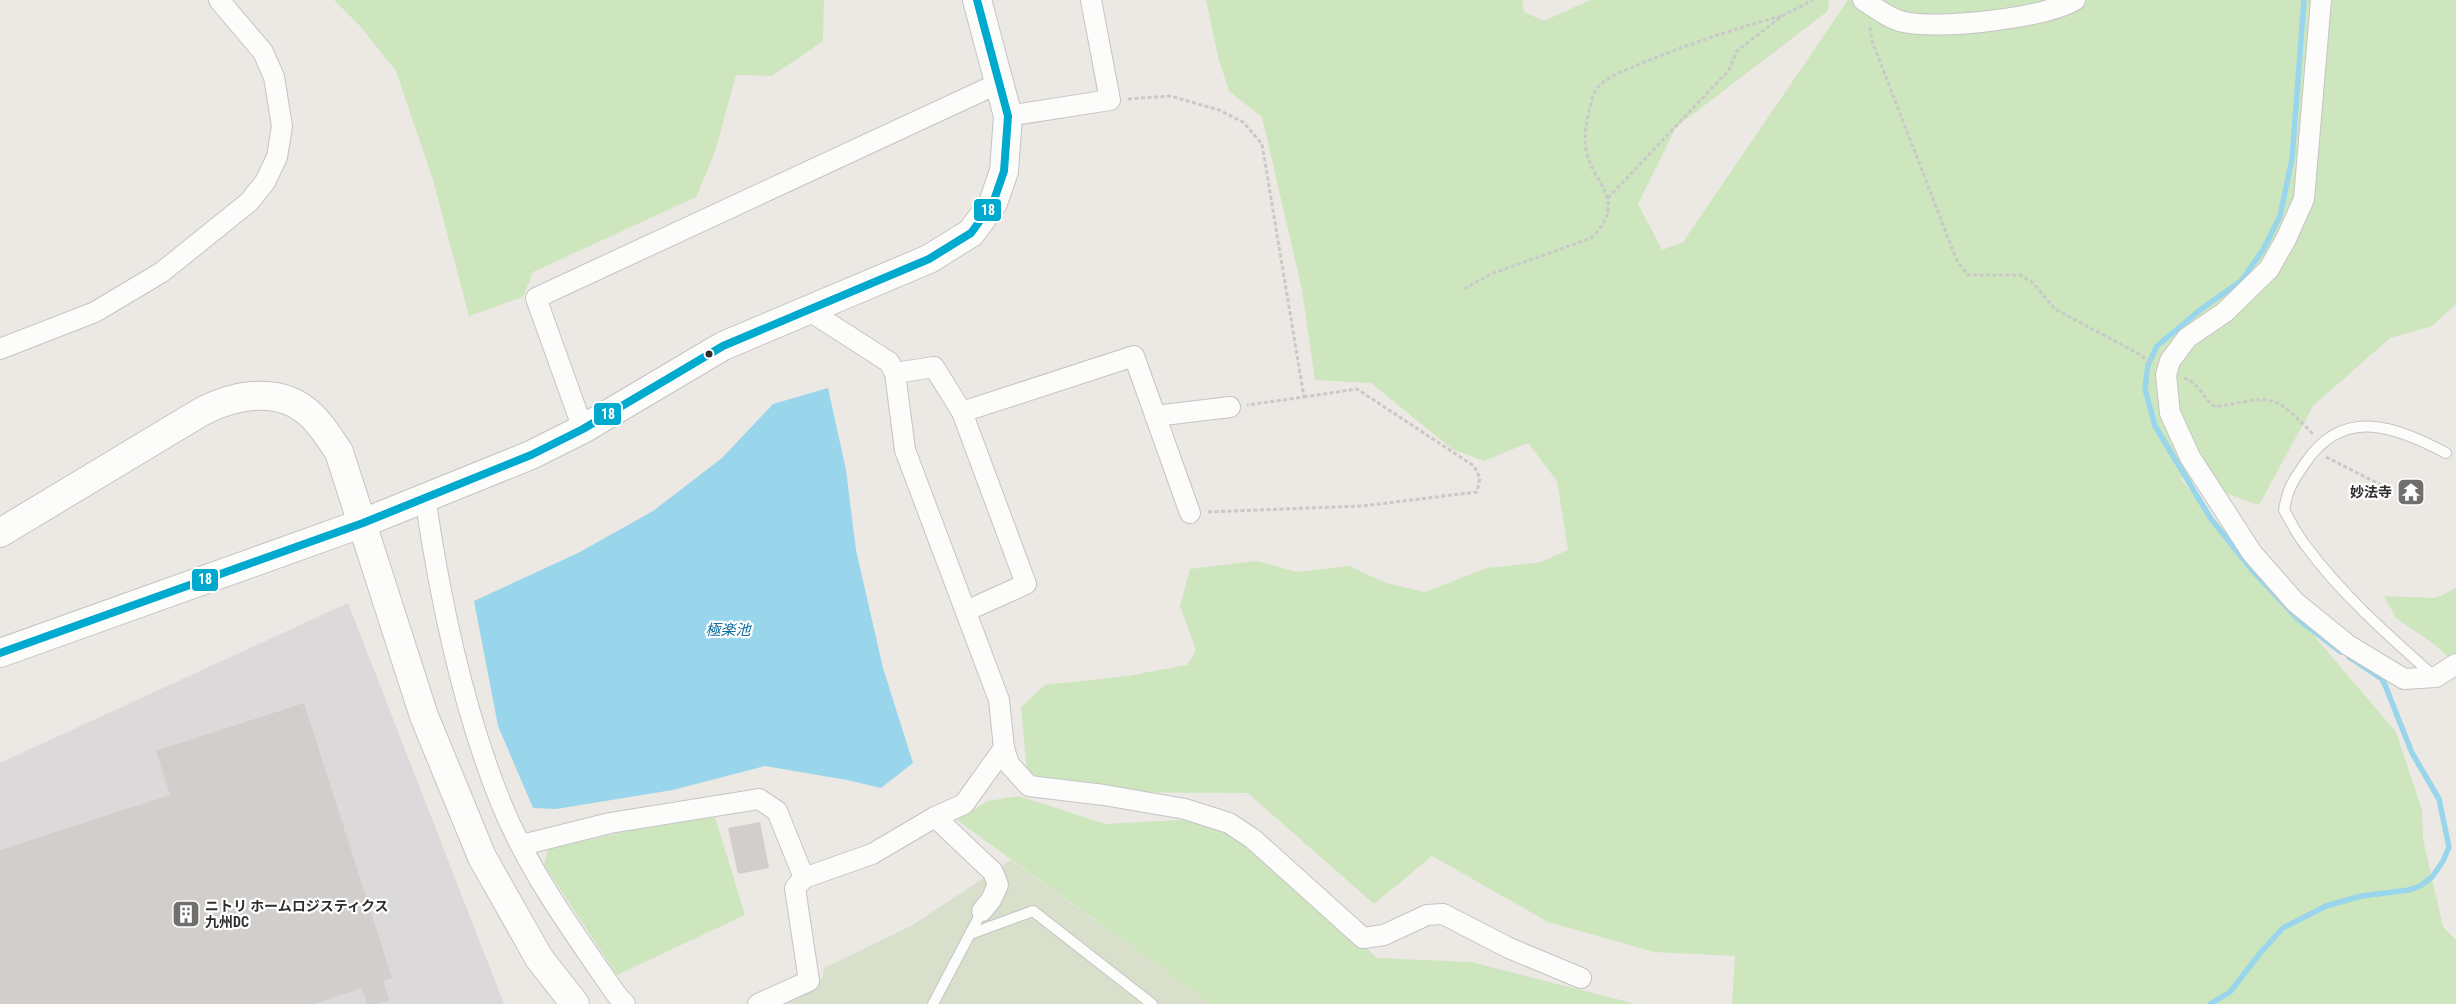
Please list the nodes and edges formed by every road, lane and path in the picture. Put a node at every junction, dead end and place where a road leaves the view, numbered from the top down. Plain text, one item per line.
1 (219, 0) edge
2 (977, 0) edge
3 (1090, 0) edge
4 (1813, 0) edge
5 (1863, 0) edge
6 (2075, 0) edge
7 (2321, 0) edge
8 (1886, 14) junction
9 (1782, 16) junction
10 (999, 83) junction
11 (1110, 100) junction
12 (1008, 116) junction
13 (1608, 198) junction
14 (1464, 288) dead end
15 (808, 310) junction
16 (0, 349) edge
17 (895, 373) junction
18 (2166, 375) junction
19 (1304, 398) junction
20 (1230, 407) joint
21 (962, 412) junction
22 (1156, 416) junction
23 (583, 429) junction
24 (2323, 444) junction
25 (2314, 451) junction
26 (2446, 453) dead end
27 (2386, 487) dead end
28 (425, 498) junction
29 (1190, 513) joint
30 (363, 523) junction
31 (0, 533) edge
32 (966, 611) junction
33 (0, 653) edge
34 (2456, 664) edge
35 (2436, 677) junction
36 (1004, 748) junction
37 (935, 817) junction
38 (522, 845) junction
39 (804, 878) junction
40 (982, 911) joint
41 (970, 934) junction
42 (1581, 978) dead end
43 (575, 1004) edge
44 (626, 1004) edge
45 (758, 1004) edge
46 (933, 1004) edge
47 (1152, 1004) edge

1 - 16 street
2 - 10 main road
3 - 11 street
4 - 9 path
5 - 8 street
6 - 8 street
7 - 18 street
8 - 18 path
9 - 13 path
9 - 13 path
10 - 12 main road
10 - 23 street
11 - 12 street
11 - 19 path
12 - 15 main road
13 - 14 path
15 - 17 street
15 - 23 main road
17 - 21 street
17 - 32 street
18 - 24 path
18 - 35 street
19 - 20 path
19 - 29 path
20 - 22 street
21 - 22 street
21 - 32 street
22 - 29 street
23 - 28 main road
24 - 25 lane
24 - 26 lane
25 - 27 path
25 - 35 lane
28 - 30 main road
28 - 38 street
30 - 31 main road
30 - 33 main road
30 - 43 main road
32 - 36 street
34 - 35 street
36 - 37 street
36 - 42 street
37 - 39 street
37 - 40 street
38 - 39 street
38 - 44 street
39 - 45 street
40 - 41 lane
41 - 46 lane
41 - 47 lane

